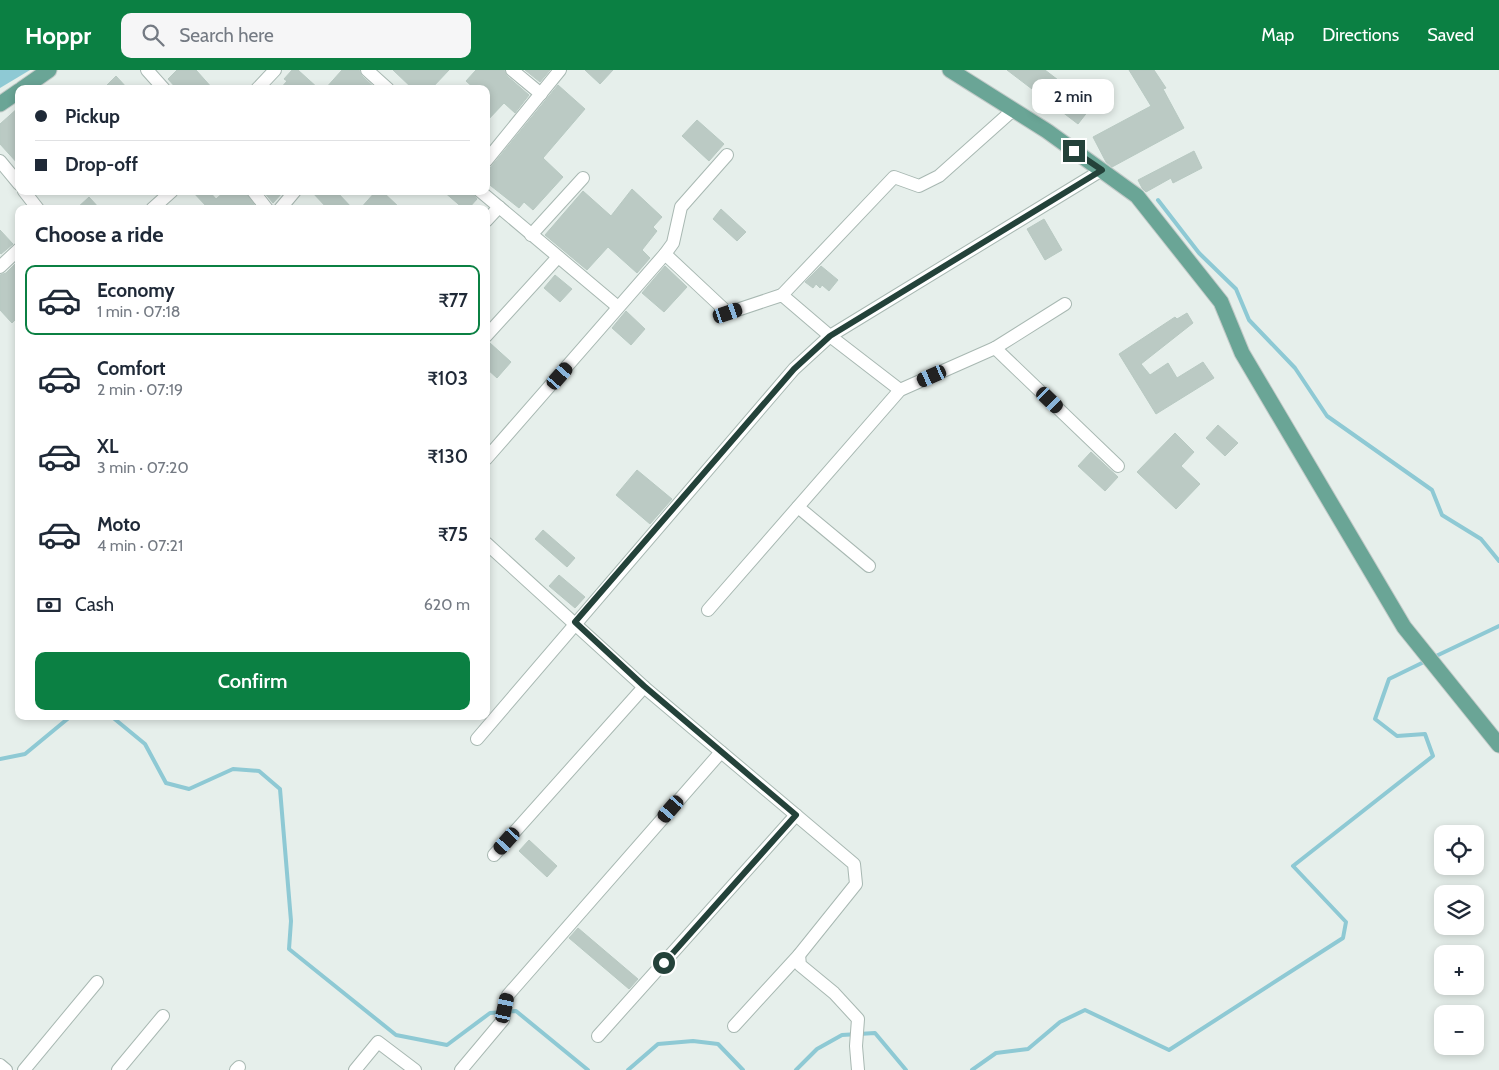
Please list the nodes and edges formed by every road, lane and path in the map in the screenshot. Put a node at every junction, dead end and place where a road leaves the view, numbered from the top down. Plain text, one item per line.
1 (49, 70) edge
2 (147, 70) edge
3 (275, 70) edge
4 (367, 70) edge
5 (512, 70) edge
6 (560, 70) edge
7 (956, 72) edge
8 (28, 85) edge
9 (160, 85) edge
10 (261, 85) edge
11 (384, 85) edge
12 (15, 94) edge
13 (541, 94) junction
14 (0, 104) edge
15 (1013, 110) junction
16 (726, 155) dead end
17 (490, 156) edge
18 (0, 160) edge
19 (1102, 170) junction
20 (583, 178) dead end
21 (15, 179) edge
22 (27, 195) edge
23 (168, 195) edge
24 (256, 195) edge
25 (292, 195) edge
26 (485, 195) edge
27 (35, 205) edge
28 (156, 205) edge
29 (265, 205) edge
30 (283, 205) edge
31 (499, 207) junction
32 (490, 217) edge
33 (531, 235) junction
34 (15, 253) edge
35 (665, 254) junction
36 (558, 257) junction
37 (0, 267) edge
38 (782, 295) junction
39 (1065, 304) dead end
40 (618, 307) junction
41 (490, 332) edge
42 (830, 336) junction
43 (995, 348) junction
44 (900, 390) junction
45 (490, 454) edge
46 (1118, 466) dead end
47 (798, 507) junction
48 (490, 547) edge
49 (869, 566) dead end
50 (708, 610) dead end
51 (575, 622) junction
52 (644, 686) junction
53 (477, 739) dead end
54 (1499, 745) edge
55 (721, 752) junction
56 (796, 815) junction
57 (494, 855) dead end
58 (799, 955) junction
59 (97, 982) dead end
60 (163, 1016) dead end
61 (734, 1026) dead end
62 (598, 1036) dead end
63 (0, 1065) edge
64 (6, 1070) edge
65 (24, 1070) edge
66 (118, 1070) edge
67 (355, 1070) edge
68 (415, 1070) edge
69 (461, 1070) edge
70 (858, 1070) edge

1 - 8 main road
2 - 9 street
3 - 10 street
4 - 11 street
5 - 13 street
6 - 13 street
7 - 15 main road
12 - 14 main road
13 - 17 street
15 - 19 main road
15 - 38 street
16 - 35 street
18 - 21 street
19 - 42 street
19 - 54 main road
20 - 33 street
22 - 27 street
23 - 28 street
24 - 29 street
25 - 30 street
26 - 31 street
31 - 32 street
31 - 33 street
33 - 36 street
34 - 37 street
35 - 38 street
35 - 40 street
36 - 40 street
36 - 41 street
38 - 42 street
39 - 43 street
40 - 45 street
42 - 44 street
42 - 51 street
43 - 44 street
43 - 46 street
44 - 47 street
47 - 49 street
47 - 50 street
48 - 51 street
51 - 52 street
51 - 53 street
52 - 55 street
52 - 57 street
55 - 56 street
55 - 69 street
56 - 58 street
56 - 62 street
58 - 61 street
58 - 70 street
59 - 65 street
60 - 66 street
63 - 64 street
67 - 68 street

